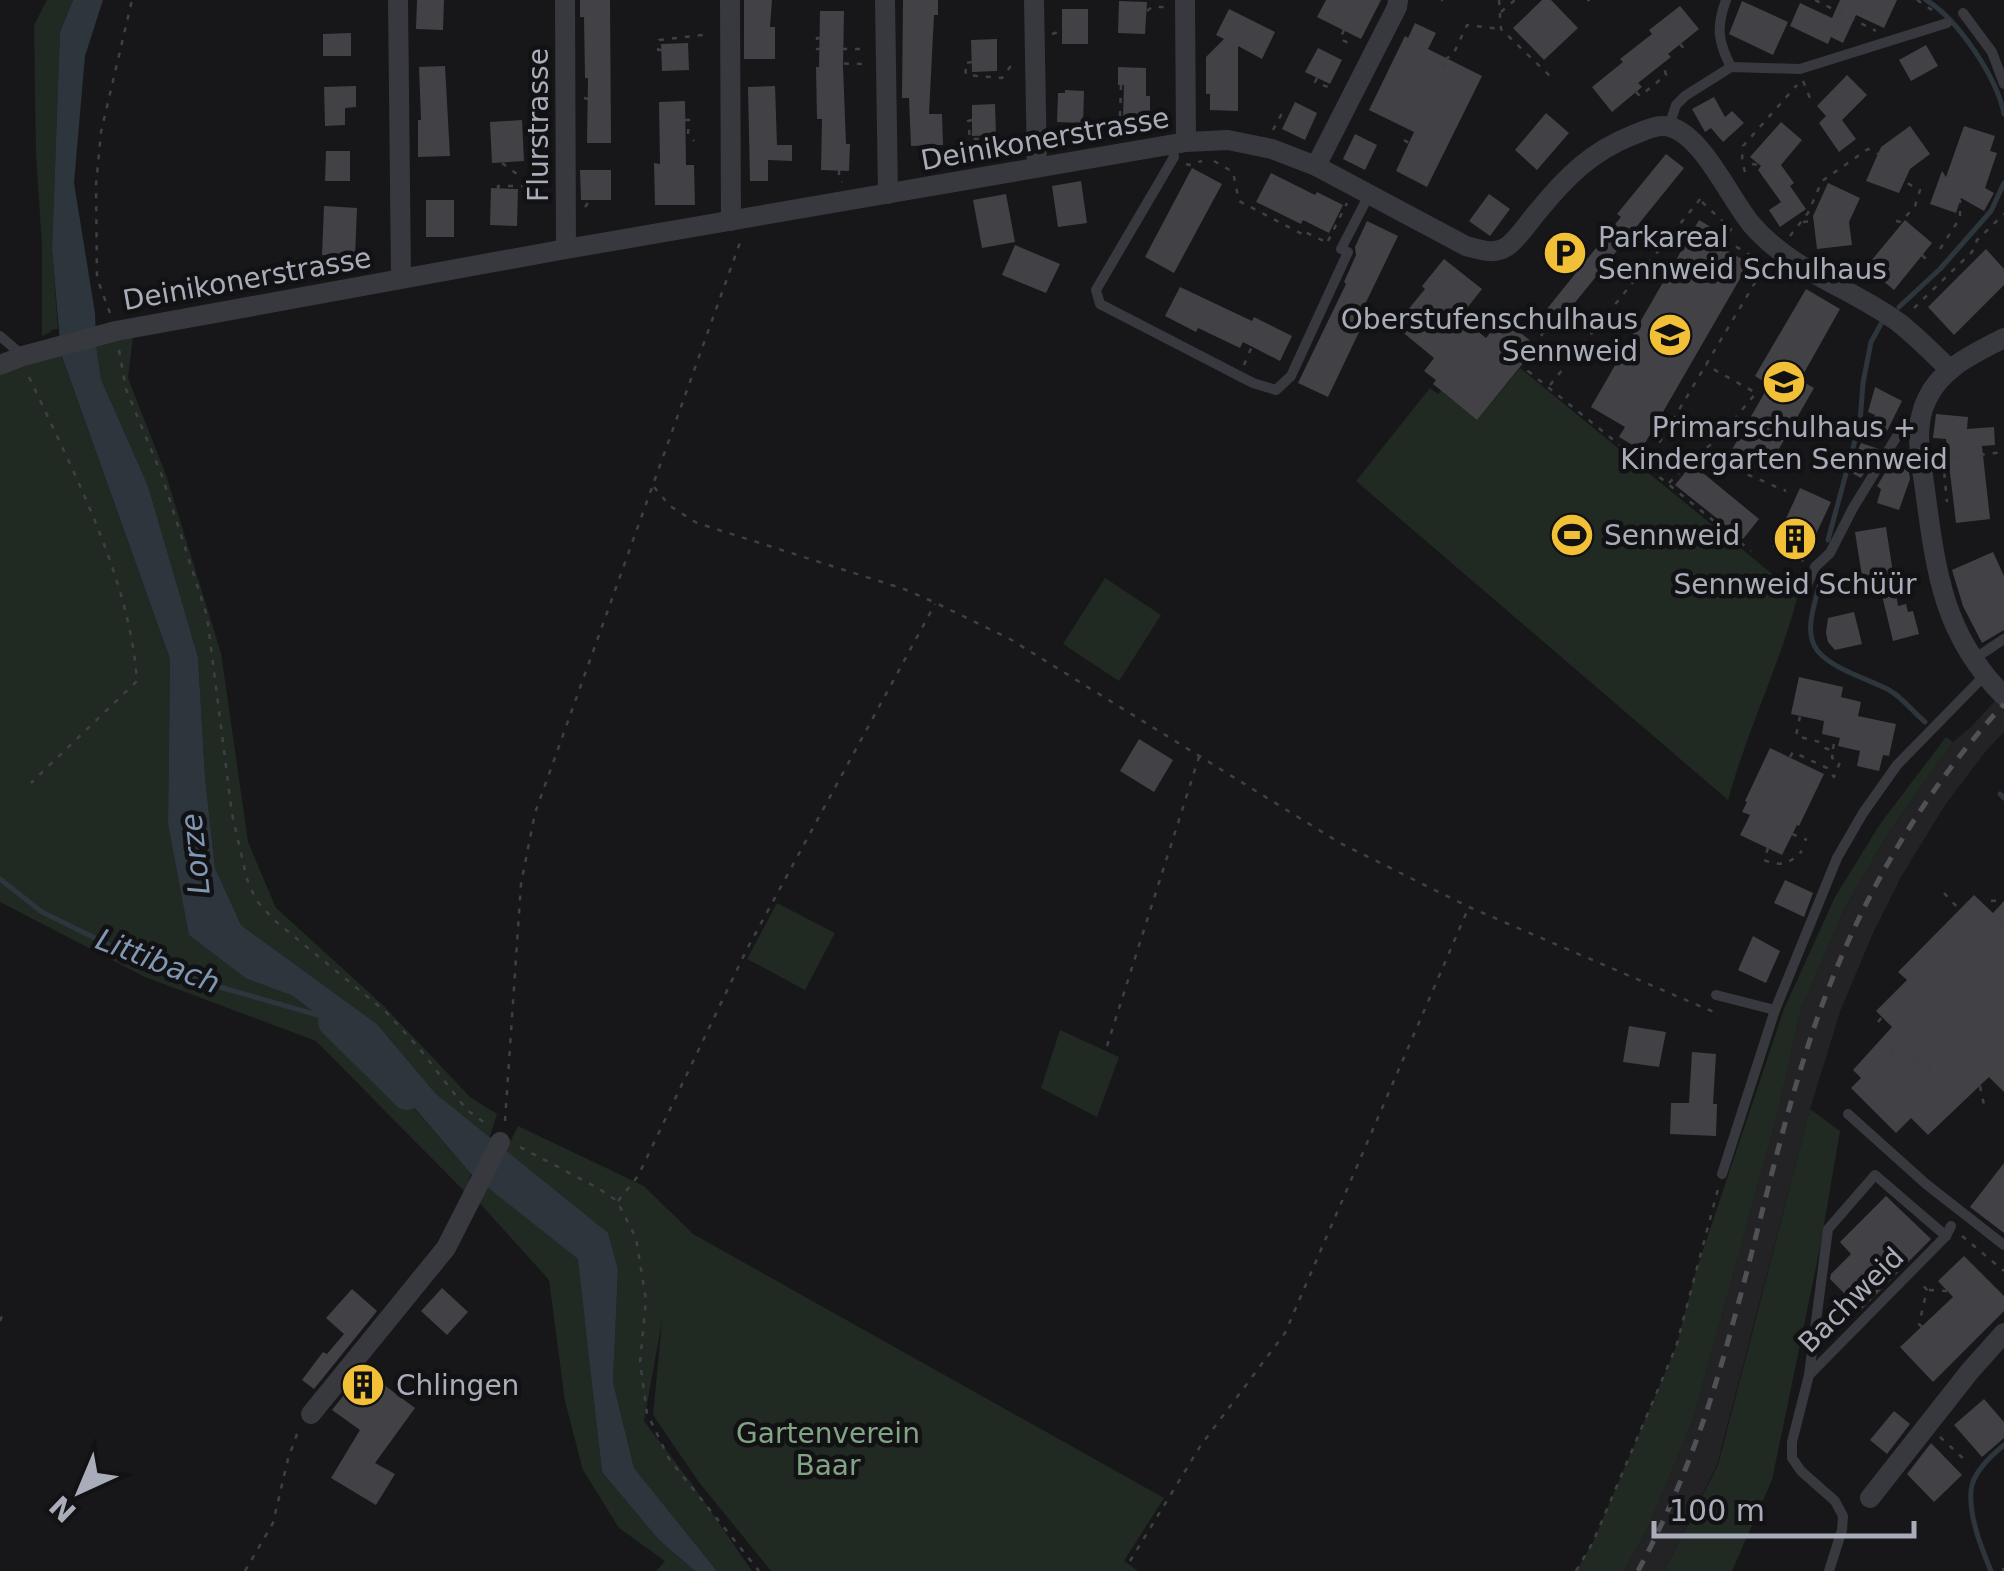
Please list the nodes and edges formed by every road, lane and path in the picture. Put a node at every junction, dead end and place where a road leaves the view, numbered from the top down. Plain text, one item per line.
1 (132, 0) edge
2 (398, 0) edge
3 (564, 0) edge
4 (730, 0) edge
5 (885, 0) edge
6 (1034, 0) edge
7 (1398, 0) edge
8 (1498, 0) edge
9 (1514, 0) edge
10 (1815, 0) edge
11 (1917, 0) edge
12 (1723, 2) edge
13 (1180, 4) edge
14 (1146, 11) dead end
15 (1500, 13) junction
16 (1963, 14) dead end
17 (1947, 23) joint
18 (1501, 29) junction
19 (1344, 30) dead end
20 (820, 38) dead end
21 (706, 40) dead end
22 (1894, 40) junction
23 (1528, 43) dead end
24 (1680, 44) dead end
25 (876, 49) dead end
26 (1522, 49) junction
27 (662, 50) dead end
28 (1373, 54) junction
29 (1688, 54) dead end
30 (972, 62) dead end
31 (1662, 63) dead end
32 (876, 64) dead end
33 (1444, 64) dead end
34 (821, 66) dead end
35 (1731, 67) junction
36 (1007, 71) dead end
37 (1550, 77) dead end
38 (1317, 78) dead end
39 (2004, 84) edge
40 (1121, 85) dead end
41 (1636, 92) dead end
42 (1351, 97) junction
43 (1812, 103) dead end
44 (1288, 116) dead end
45 (685, 120) dead end
46 (972, 120) dead end
47 (1669, 126) junction
48 (1271, 136) dead end
49 (1128, 139) dead end
50 (694, 140) dead end
51 (926, 146) dead end
52 (993, 148) dead end
53 (1177, 148) junction
54 (1878, 154) dead end
55 (920, 157) dead end
56 (502, 163) dead end
57 (1752, 164) dead end
58 (1759, 165) dead end
59 (1316, 166) junction
60 (1037, 167) junction
61 (839, 170) dead end
62 (1745, 172) dead end
63 (518, 174) dead end
64 (1719, 176) junction
65 (842, 182) dead end
66 (1907, 183) dead end
67 (498, 189) dead end
68 (1363, 191) junction
69 (527, 192) dead end
70 (888, 194) junction
71 (590, 200) dead end
72 (1700, 200) junction
73 (1960, 200) dead end
74 (584, 208) dead end
75 (2004, 214) edge
76 (738, 220) junction
77 (1814, 221) dead end
78 (1896, 221) dead end
79 (1801, 222) junction
80 (1784, 243) dead end
81 (566, 249) junction
82 (1940, 249) dead end
83 (1922, 255) dead end
84 (348, 256) dead end
85 (1928, 261) dead end
86 (360, 269) dead end
87 (401, 278) junction
88 (1899, 323) junction
89 (109, 329) junction
90 (1544, 332) dead end
91 (0, 336) edge
92 (2004, 338) edge
93 (1252, 346) dead end
94 (1249, 352) dead end
95 (23, 356) junction
96 (0, 365) edge
97 (1706, 365) junction
98 (1949, 369) junction
99 (1548, 388) junction
100 (1919, 422) junction
101 (2004, 452) edge
102 (1699, 453) junction
103 (1944, 459) junction
104 (1922, 461) junction
105 (1645, 466) junction
106 (1668, 484) junction
107 (654, 488) junction
108 (1786, 490) dead end
109 (1948, 513) dead end
110 (1751, 551) dead end
111 (1807, 586) dead end
112 (936, 602) junction
113 (2004, 638) edge
114 (1979, 668) junction
115 (2003, 696) edge
116 (1800, 716) dead end
117 (1835, 737) dead end
118 (1833, 751) junction
119 (1200, 756) junction
120 (1790, 758) dead end
121 (31, 783) dead end
122 (1792, 834) dead end
123 (1807, 840) dead end
124 (1768, 848) dead end
125 (1802, 851) dead end
126 (1944, 893) dead end
127 (2004, 900) edge
128 (1990, 901) dead end
129 (1469, 907) junction
130 (1959, 909) dead end
131 (1716, 995) dead end
132 (1775, 1010) junction
133 (1716, 1014) dead end
134 (1107, 1046) dead end
135 (1900, 1046) dead end
136 (1891, 1054) dead end
137 (1919, 1054) dead end
138 (1913, 1061) dead end
139 (1932, 1066) dead end
140 (1920, 1082) dead end
141 (1980, 1086) dead end
142 (1984, 1105) dead end
143 (1848, 1114) dead end
144 (501, 1137) junction
145 (1722, 1174) joint
146 (618, 1202) junction
147 (1948, 1231) junction
148 (2004, 1245) edge
149 (2004, 1271) edge
150 (1911, 1272) junction
151 (1927, 1290) junction
152 (1948, 1291) dead end
153 (1922, 1327) dead end
154 (2004, 1332) edge
155 (1809, 1375) junction
156 (311, 1414) joint
157 (1928, 1426) junction
158 (1964, 1460) dead end
159 (1870, 1498) dead end
160 (1130, 1560) dead end
161 (245, 1571) edge
162 (759, 1571) edge
163 (1576, 1571) edge
164 (1829, 1571) edge

1 - 89 path
2 - 87 street
3 - 81 street, Flurstrasse
4 - 76 street
5 - 70 street
6 - 60 street
7 - 28 street
8 - 15 path
9 - 15 path
10 - 22 path
11 - 17 path
12 - 35 lane
13 - 14 path
13 - 53 street
15 - 18 path
16 - 39 lane
17 - 22 lane
18 - 26 path
18 - 33 path
19 - 28 path
20 - 25 path
21 - 27 path
22 - 35 lane
23 - 26 path
24 - 29 path
26 - 37 path
28 - 42 street
30 - 36 path
31 - 41 path
32 - 34 path
35 - 47 lane
38 - 42 path
40 - 49 path
42 - 59 street
43 - 62 path
44 - 48 path
45 - 50 path
46 - 52 path
47 - 64 street
47 - 68 street, Deinikonerstrasse
51 - 55 path
53 - 59 street, Deinikonerstrasse
53 - 60 street, Deinikonerstrasse
53 - 68 path
53 - 68 lane
54 - 79 path
56 - 63 path
57 - 58 path
59 - 68 street, Deinikonerstrasse
60 - 70 street, Deinikonerstrasse
61 - 65 path
64 - 72 path
64 - 88 street
66 - 78 path
67 - 69 path
70 - 76 street, Deinikonerstrasse
71 - 74 path
72 - 97 path
72 - 99 path
73 - 82 path
75 - 88 path
76 - 81 street, Deinikonerstrasse
76 - 107 path
77 - 79 path
79 - 80 path
81 - 87 street, Deinikonerstrasse
83 - 85 path
84 - 86 path
87 - 89 street, Deinikonerstrasse
88 - 98 street
89 - 95 street, Deinikonerstrasse
89 - 144 path
90 - 99 path
91 - 95 lane
92 - 98 street
93 - 94 path
95 - 96 street, Deinikonerstrasse
95 - 121 path
97 - 102 path
97 - 105 path
98 - 100 street
99 - 105 path
100 - 104 street
100 - 111 lane
101 - 103 path
102 - 106 path
102 - 108 path
103 - 104 path
103 - 109 path
104 - 114 street
105 - 106 path
106 - 110 path
107 - 112 path
107 - 144 path
112 - 119 path
112 - 146 path
113 - 114 lane
114 - 115 street
114 - 132 lane
116 - 118 path
117 - 118 path
118 - 120 path
119 - 129 path
119 - 134 path
122 - 123 path
124 - 125 path
126 - 130 path
127 - 128 path
129 - 133 path
129 - 160 path
131 - 132 lane
132 - 145 lane
135 - 136 path
137 - 138 path
139 - 140 path
141 - 142 path
143 - 148 lane
144 - 146 path
144 - 156 street
145 - 163 path
146 - 162 path
147 - 149 path
147 - 150 lane, Bachweid
147 - 155 lane
150 - 151 path
150 - 155 lane, Bachweid
151 - 152 path
151 - 153 path
154 - 157 street
155 - 164 lane, Bachweid
156 - 161 path
157 - 158 path
157 - 159 street

